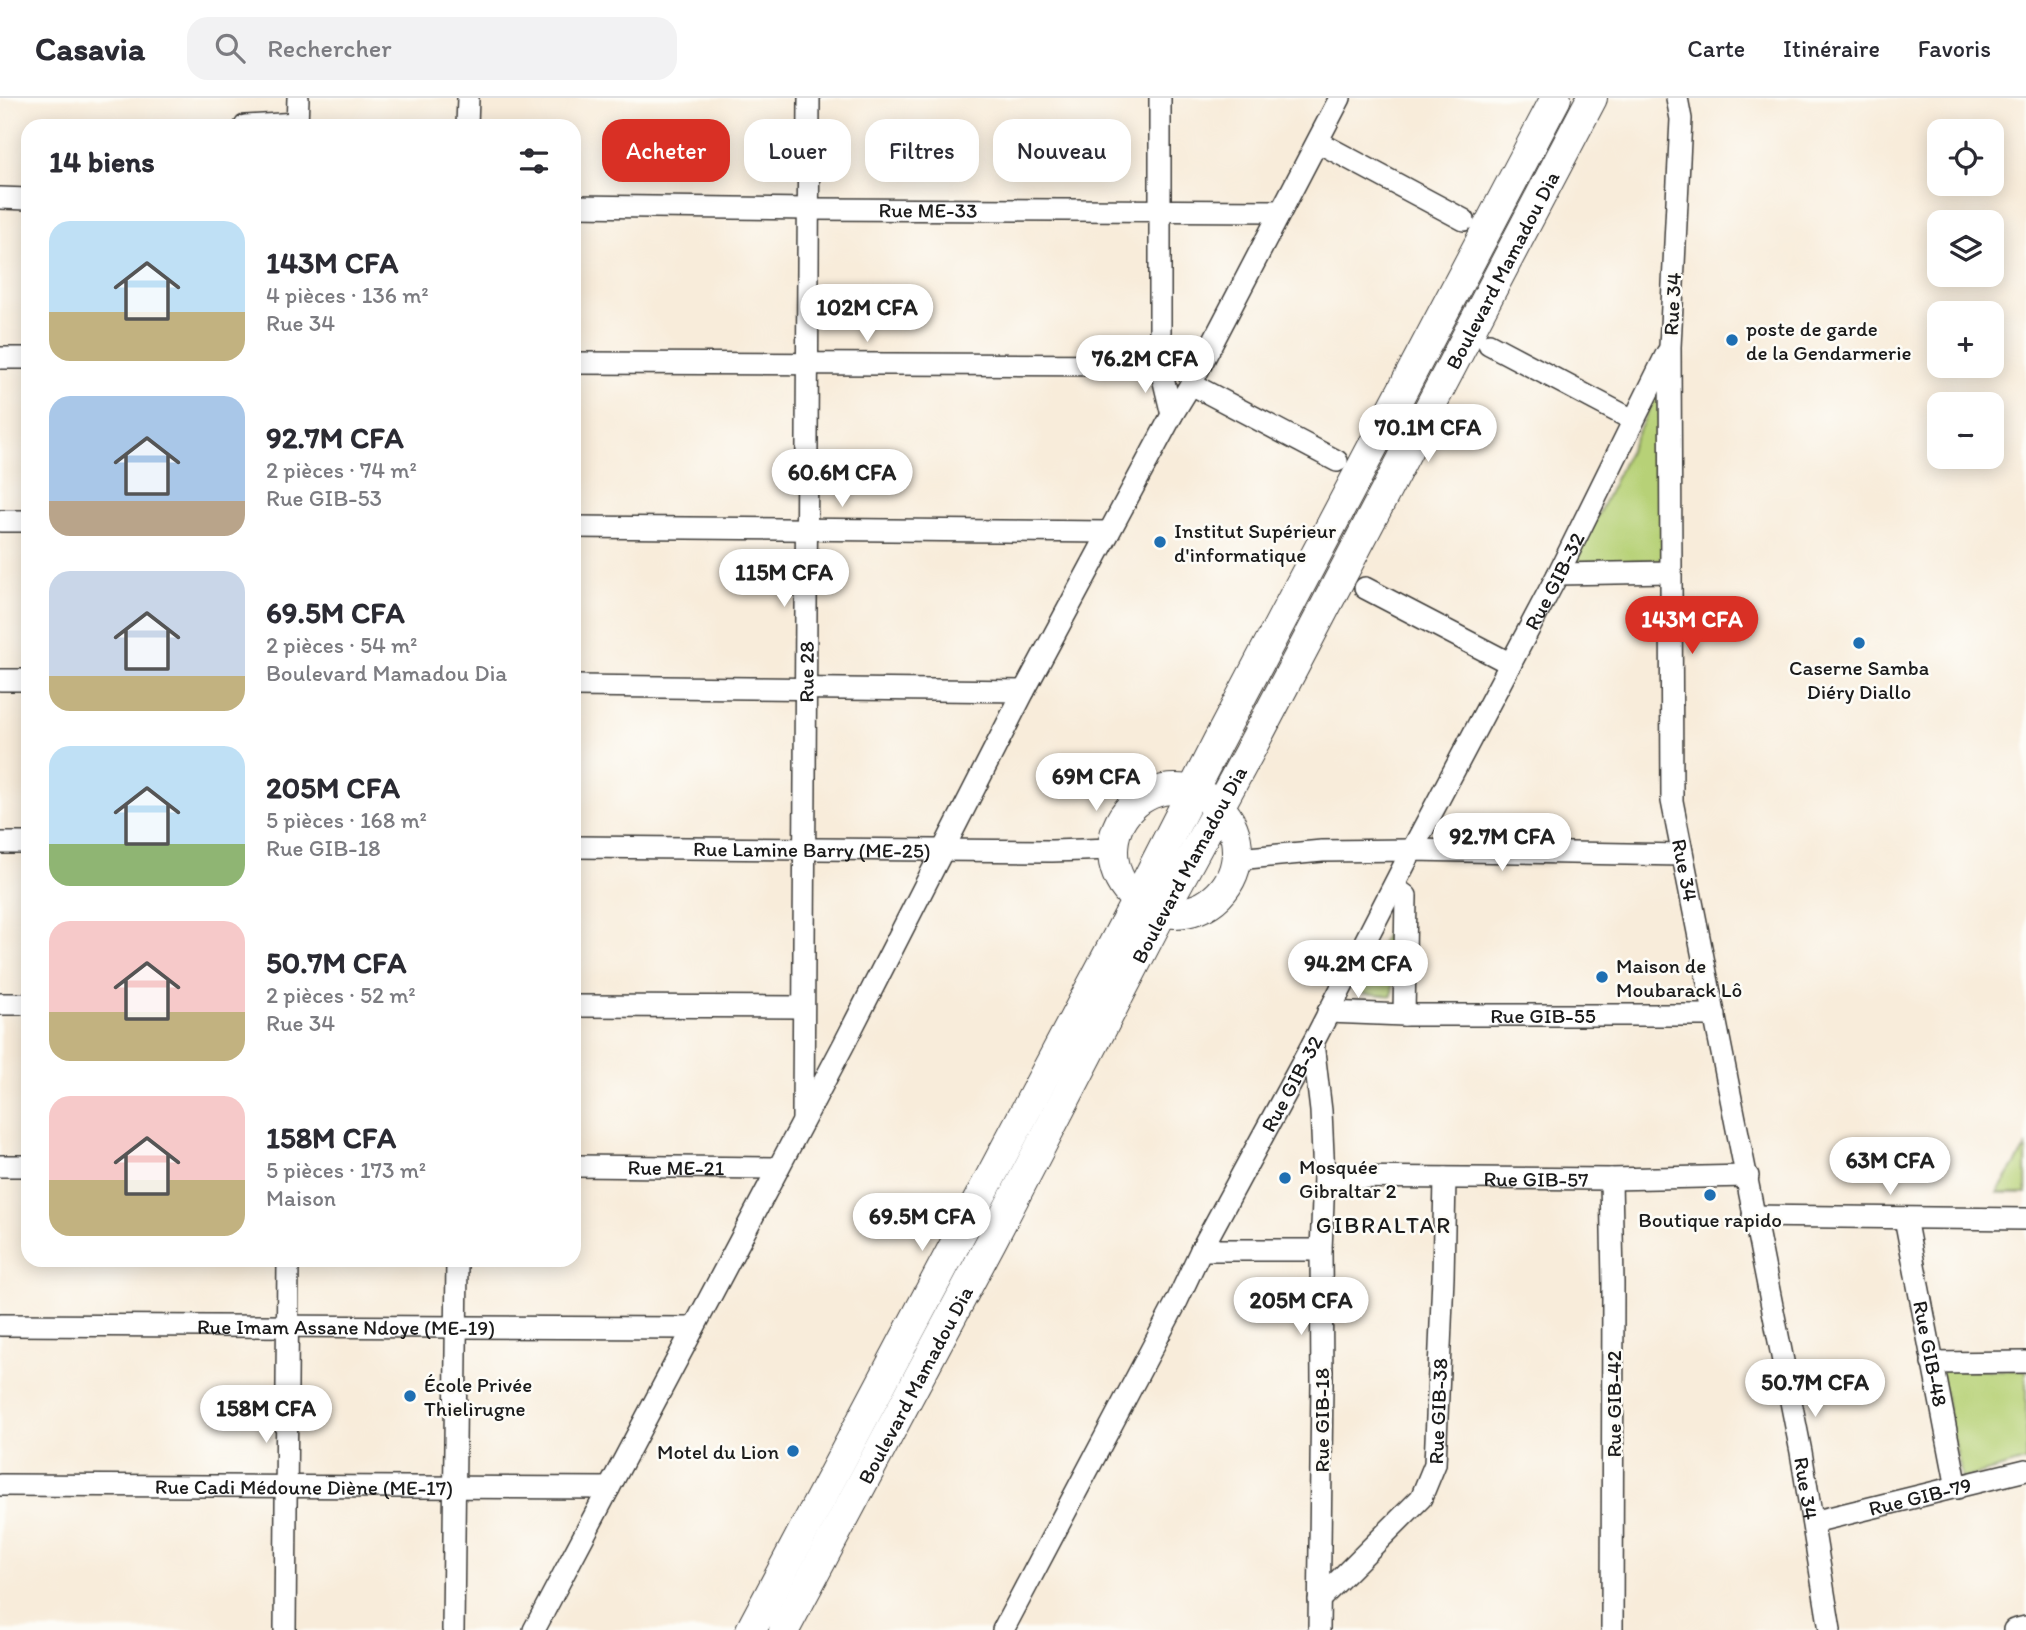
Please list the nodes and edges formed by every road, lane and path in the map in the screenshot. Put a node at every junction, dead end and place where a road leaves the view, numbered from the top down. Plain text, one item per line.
1 (298, 98) edge
2 (468, 98) edge
3 (808, 98) edge
4 (1160, 98) edge
5 (1340, 98) edge
6 (1556, 98) edge
7 (1592, 98) edge
8 (1676, 98) edge
9 (297, 119) edge
10 (467, 119) edge
11 (1318, 142) junction
12 (0, 198) edge
13 (21, 199) edge
14 (581, 206) edge
15 (808, 209) junction
16 (1159, 211) junction
17 (1280, 211) junction
18 (1464, 220) dead end
19 (1489, 344) dead end
20 (1670, 347) junction
21 (0, 358) edge
22 (21, 358) edge
23 (581, 363) edge
24 (807, 365) junction
25 (1160, 365) junction
26 (1191, 384) junction
27 (1172, 415) junction
28 (1633, 420) junction
29 (1337, 461) dead end
30 (0, 521) edge
31 (21, 521) edge
32 (581, 527) edge
33 (806, 529) junction
34 (1109, 532) junction
35 (1671, 572) junction
36 (1558, 574) junction
37 (1364, 588) dead end
38 (1511, 664) junction
39 (0, 680) edge
40 (21, 680) edge
41 (581, 686) edge
42 (805, 688) junction
43 (1024, 691) junction
44 (1207, 799) junction
45 (0, 843) edge
46 (21, 843) edge
47 (581, 847) edge
48 (804, 849) junction
49 (1112, 849) junction
50 (942, 850) junction
51 (1412, 850) junction
52 (1682, 855) junction
53 (1237, 859) junction
54 (1394, 887) junction
55 (1150, 906) junction
56 (0, 1004) edge
57 (21, 1004) edge
58 (581, 1006) edge
59 (803, 1007) junction
60 (1328, 1012) junction
61 (1404, 1014) junction
62 (1714, 1015) junction
63 (1313, 1043) junction
64 (803, 1120) junction
65 (0, 1166) edge
66 (21, 1166) edge
67 (581, 1166) edge
68 (777, 1168) junction
69 (1748, 1175) junction
70 (1324, 1177) junction
71 (1445, 1178) junction
72 (1611, 1179) junction
73 (1753, 1216) junction
74 (1905, 1218) junction
75 (2026, 1219) edge
76 (1201, 1250) junction
77 (1321, 1250) junction
78 (288, 1267) edge
79 (457, 1267) edge
80 (0, 1325) edge
81 (288, 1325) junction
82 (456, 1326) junction
83 (693, 1328) junction
84 (2026, 1362) edge
85 (1932, 1363) junction
86 (2026, 1470) edge
87 (0, 1485) edge
88 (286, 1485) junction
89 (454, 1488) junction
90 (609, 1488) junction
91 (1957, 1488) junction
92 (1813, 1522) junction
93 (1319, 1600) junction
94 (2026, 1627) edge
95 (285, 1630) edge
96 (453, 1630) edge
97 (534, 1630) edge
98 (751, 1630) edge
99 (783, 1630) edge
100 (1003, 1630) edge
101 (1319, 1630) edge
102 (1612, 1630) edge
103 (1830, 1630) edge
104 (2014, 1630) edge

1 - 9 street
2 - 10 street
3 - 15 street, Rue 28
4 - 16 street
5 - 11 street
6 - 44 street, Boulevard Mamadou Dia
7 - 44 street, Boulevard Mamadou Dia
8 - 20 street, Rue 34
11 - 17 street
11 - 18 street
12 - 13 street
14 - 15 street, Rue ME-33
15 - 16 street, Rue ME-33
15 - 24 street, Rue 28
16 - 17 street, Rue ME-33
16 - 25 street
17 - 26 street
19 - 28 street
20 - 28 street, Rue GIB-32
20 - 35 street, Rue 34
21 - 22 street
23 - 24 street
24 - 25 street
24 - 33 street, Rue 28
25 - 27 street
26 - 27 street
26 - 29 street
27 - 34 street
28 - 36 street, Rue GIB-32
30 - 31 street
32 - 33 street
33 - 34 street
33 - 42 street, Rue 28
34 - 43 street
35 - 36 street
35 - 52 street, Rue 34
36 - 38 street, Rue GIB-32
37 - 38 street
38 - 51 street, Rue GIB-32
39 - 40 street
41 - 42 street
42 - 43 street
42 - 48 street, Rue 28
43 - 50 street
44 - 49 street
44 - 53 street
44 - 55 street, Boulevard Mamadou Dia
45 - 46 street
47 - 48 street, Rue Lamine Barry (ME-25)
48 - 50 street, Rue Lamine Barry (ME-25)
48 - 59 street, Rue 28
49 - 50 street, Rue Lamine Barry (ME-25)
49 - 55 street
50 - 64 street
51 - 52 street
51 - 53 street
51 - 54 street, Rue GIB-32
52 - 62 street, Rue 34
53 - 55 street
54 - 60 street, Rue GIB-32
54 - 61 street
55 - 98 street, Boulevard Mamadou Dia
55 - 99 street, Boulevard Mamadou Dia
56 - 57 street
58 - 59 street
59 - 64 street, Rue 28
60 - 61 street, Rue GIB-55
60 - 63 street, Rue GIB-32
61 - 62 street, Rue GIB-55
62 - 69 street, Rue 34
63 - 70 street, Rue GIB-18
63 - 76 street, Rue GIB-32
64 - 68 street
65 - 66 street
67 - 68 street, Rue ME-21
68 - 83 street
69 - 72 street, Rue GIB-57
69 - 73 street, Rue 34
70 - 71 street, Rue GIB-57
70 - 77 street, Rue GIB-18
71 - 72 street, Rue GIB-57
71 - 93 street, Rue GIB-38
72 - 102 street, Rue GIB-42
73 - 74 street
73 - 92 street, Rue 34
74 - 75 street
74 - 85 street, Rue GIB-48
76 - 77 street
76 - 100 street, Rue GIB-32
77 - 93 street, Rue GIB-18
78 - 81 street
79 - 82 street
80 - 81 street, Rue Imam Assane Ndoye (ME-19)
81 - 82 street, Rue Imam Assane Ndoye (ME-19)
81 - 88 street
82 - 83 street, Rue Imam Assane Ndoye (ME-19)
82 - 89 street
83 - 90 street
84 - 85 street
85 - 91 street, Rue GIB-48
86 - 91 street, Rue GIB-79
87 - 88 street, Rue Cadi Médoune Diène (ME-17)
88 - 89 street, Rue Cadi Médoune Diène (ME-17)
88 - 95 street
89 - 90 street, Rue Cadi Médoune Diène (ME-17)
89 - 96 street
90 - 97 street
91 - 92 street, Rue GIB-79
92 - 103 street, Rue 34
93 - 101 street, Rue GIB-18
94 - 104 street

